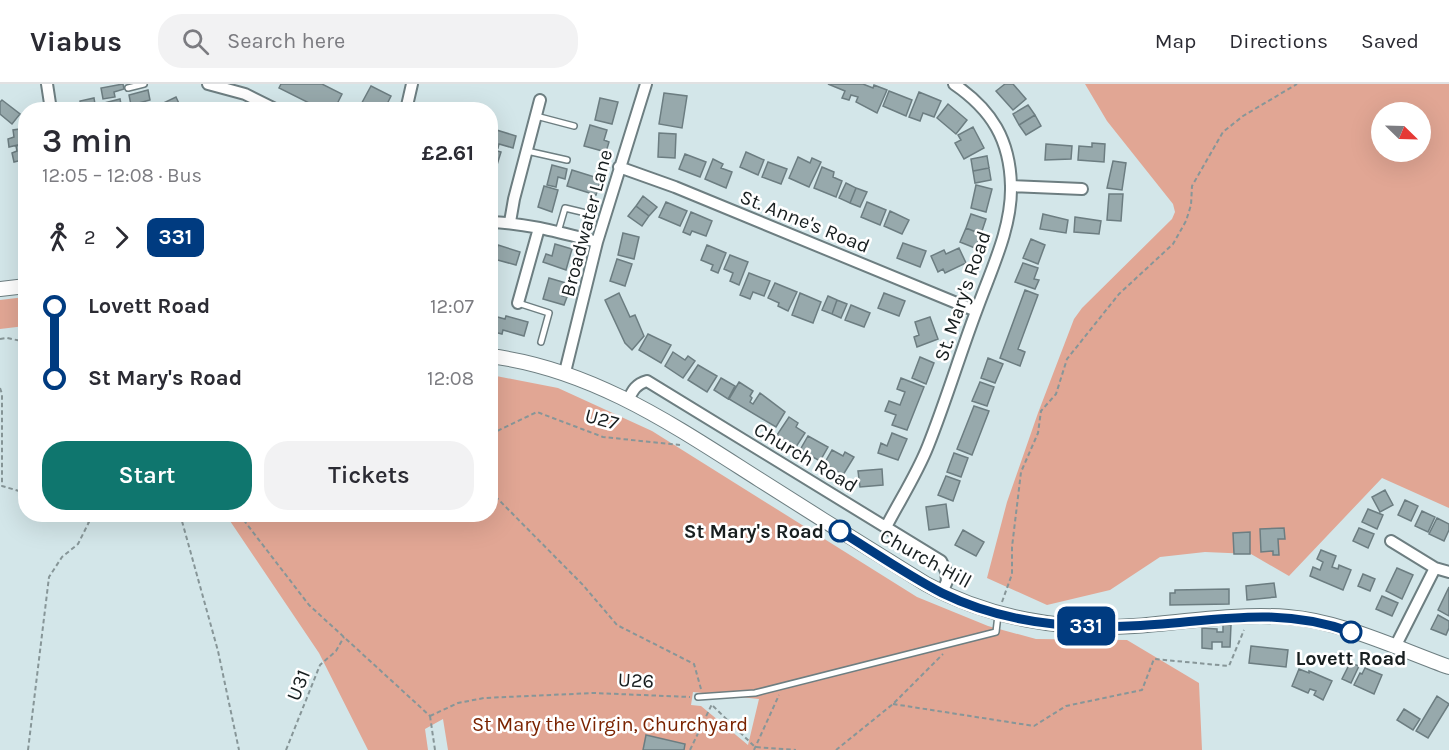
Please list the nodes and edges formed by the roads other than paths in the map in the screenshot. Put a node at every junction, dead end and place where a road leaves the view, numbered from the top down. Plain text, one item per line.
1 (47, 84) edge
2 (144, 84) edge
3 (208, 84) edge
4 (412, 84) edge
5 (646, 84) edge
6 (954, 84) edge
7 (128, 88) dead end
8 (540, 100) dead end
9 (50, 102) edge
10 (260, 102) edge
11 (408, 102) edge
12 (536, 116) junction
13 (574, 126) dead end
14 (527, 151) junction
15 (567, 160) dead end
16 (619, 166) junction
17 (1011, 186) junction
18 (1082, 189) dead end
19 (586, 213) dead end
20 (498, 222) edge
21 (510, 222) junction
22 (539, 228) junction
23 (558, 232) junction
24 (597, 242) junction
25 (18, 287) edge
26 (0, 289) edge
27 (518, 303) joint
28 (976, 311) junction
29 (541, 342) dead end
30 (498, 357) edge
31 (565, 372) junction
32 (628, 400) junction
33 (886, 527) junction
34 (1391, 541) dead end
35 (1435, 568) junction
36 (1449, 572) edge
37 (942, 593) junction
38 (998, 613) junction
39 (1395, 647) junction
40 (1449, 666) edge
41 (701, 697) road end

1 - 9 street
2 - 7 lane
3 - 10 street
4 - 11 street
5 - 16 street, Broadwater Lane
6 - 17 street, St. Mary's Road
8 - 12 street
12 - 13 lane
12 - 14 street
14 - 15 lane
14 - 21 street
16 - 24 street, Broadwater Lane
16 - 28 street, St. Anne's Road
17 - 18 street
17 - 28 street, St. Mary's Road
19 - 23 lane
20 - 21 street
21 - 22 street
22 - 23 street
22 - 27 street
23 - 24 street
24 - 31 street, Broadwater Lane
25 - 26 street
27 - 29 lane
28 - 33 street, St. Mary's Road
30 - 31 street, Church Hill
31 - 32 street, Church Hill
32 - 33 street, Church Road
32 - 37 street, Church Hill
33 - 37 street, Church Road
34 - 35 street
35 - 36 street
35 - 39 street
37 - 38 street, Church Hill
38 - 39 street, Church Hill
38 - 41 lane
39 - 40 street, Church Hill

